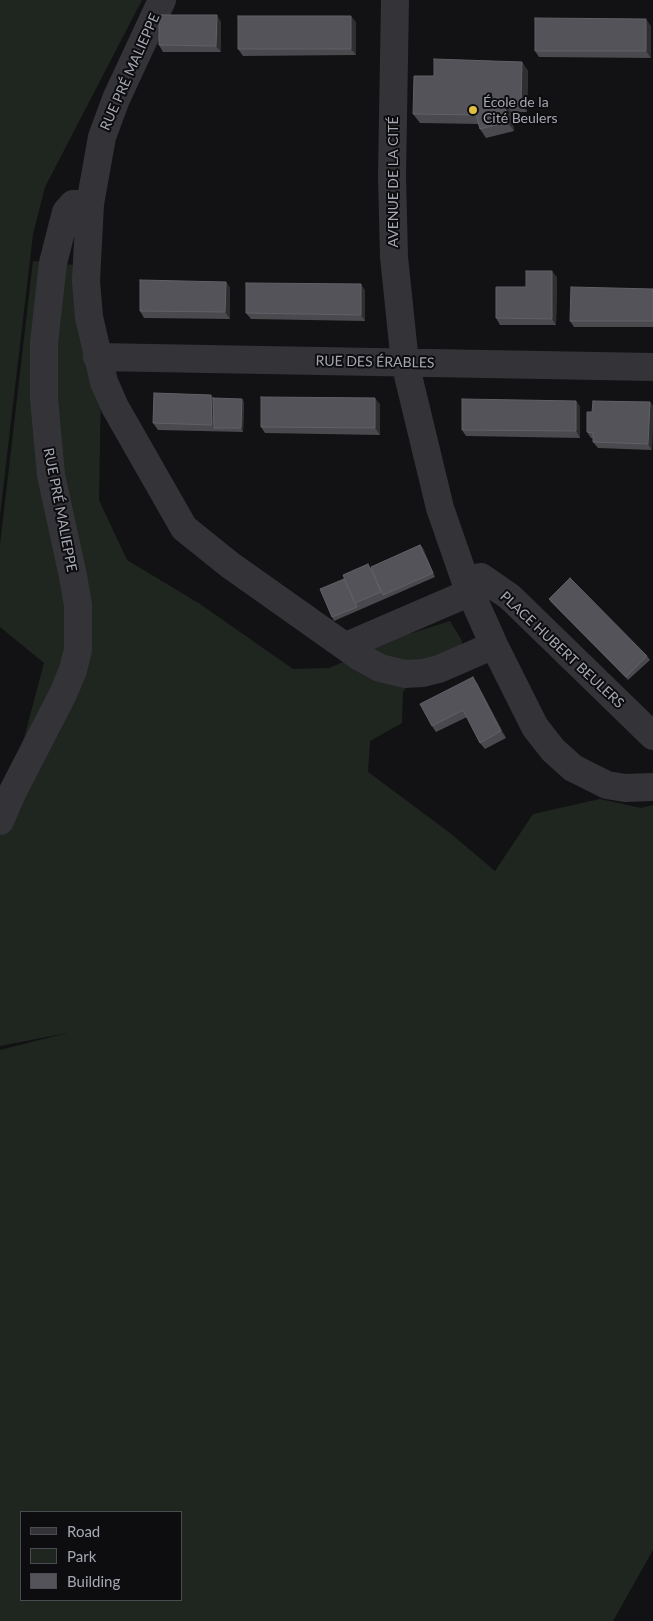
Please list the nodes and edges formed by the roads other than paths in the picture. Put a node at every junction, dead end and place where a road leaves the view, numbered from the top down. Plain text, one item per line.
1 (162, 0) edge
2 (395, 0) edge
3 (90, 204) junction
4 (97, 357) junction
5 (405, 364) junction
6 (653, 367) edge
7 (468, 586) junction
8 (494, 645) junction
9 (346, 646) junction
10 (653, 736) edge
11 (653, 788) edge
12 (0, 821) edge

1 - 3 street, RUE PRÉ MALIEPPE
2 - 5 street, AVENUE DE LA CITÉ
3 - 4 street, RUE PRÉ MALIEPPE
3 - 12 street, RUE PRÉ MALIEPPE
4 - 5 street, RUE DES ÉRABLES
4 - 9 street, RUE PRÉ MALIEPPE
5 - 6 street, RUE DES ÉRABLES
5 - 7 street, PLACE HUBERT BEULERS
7 - 8 street, PLACE HUBERT BEULERS
7 - 9 street
7 - 10 street, PLACE HUBERT BEULERS
8 - 9 street
8 - 11 street, PLACE HUBERT BEULERS

